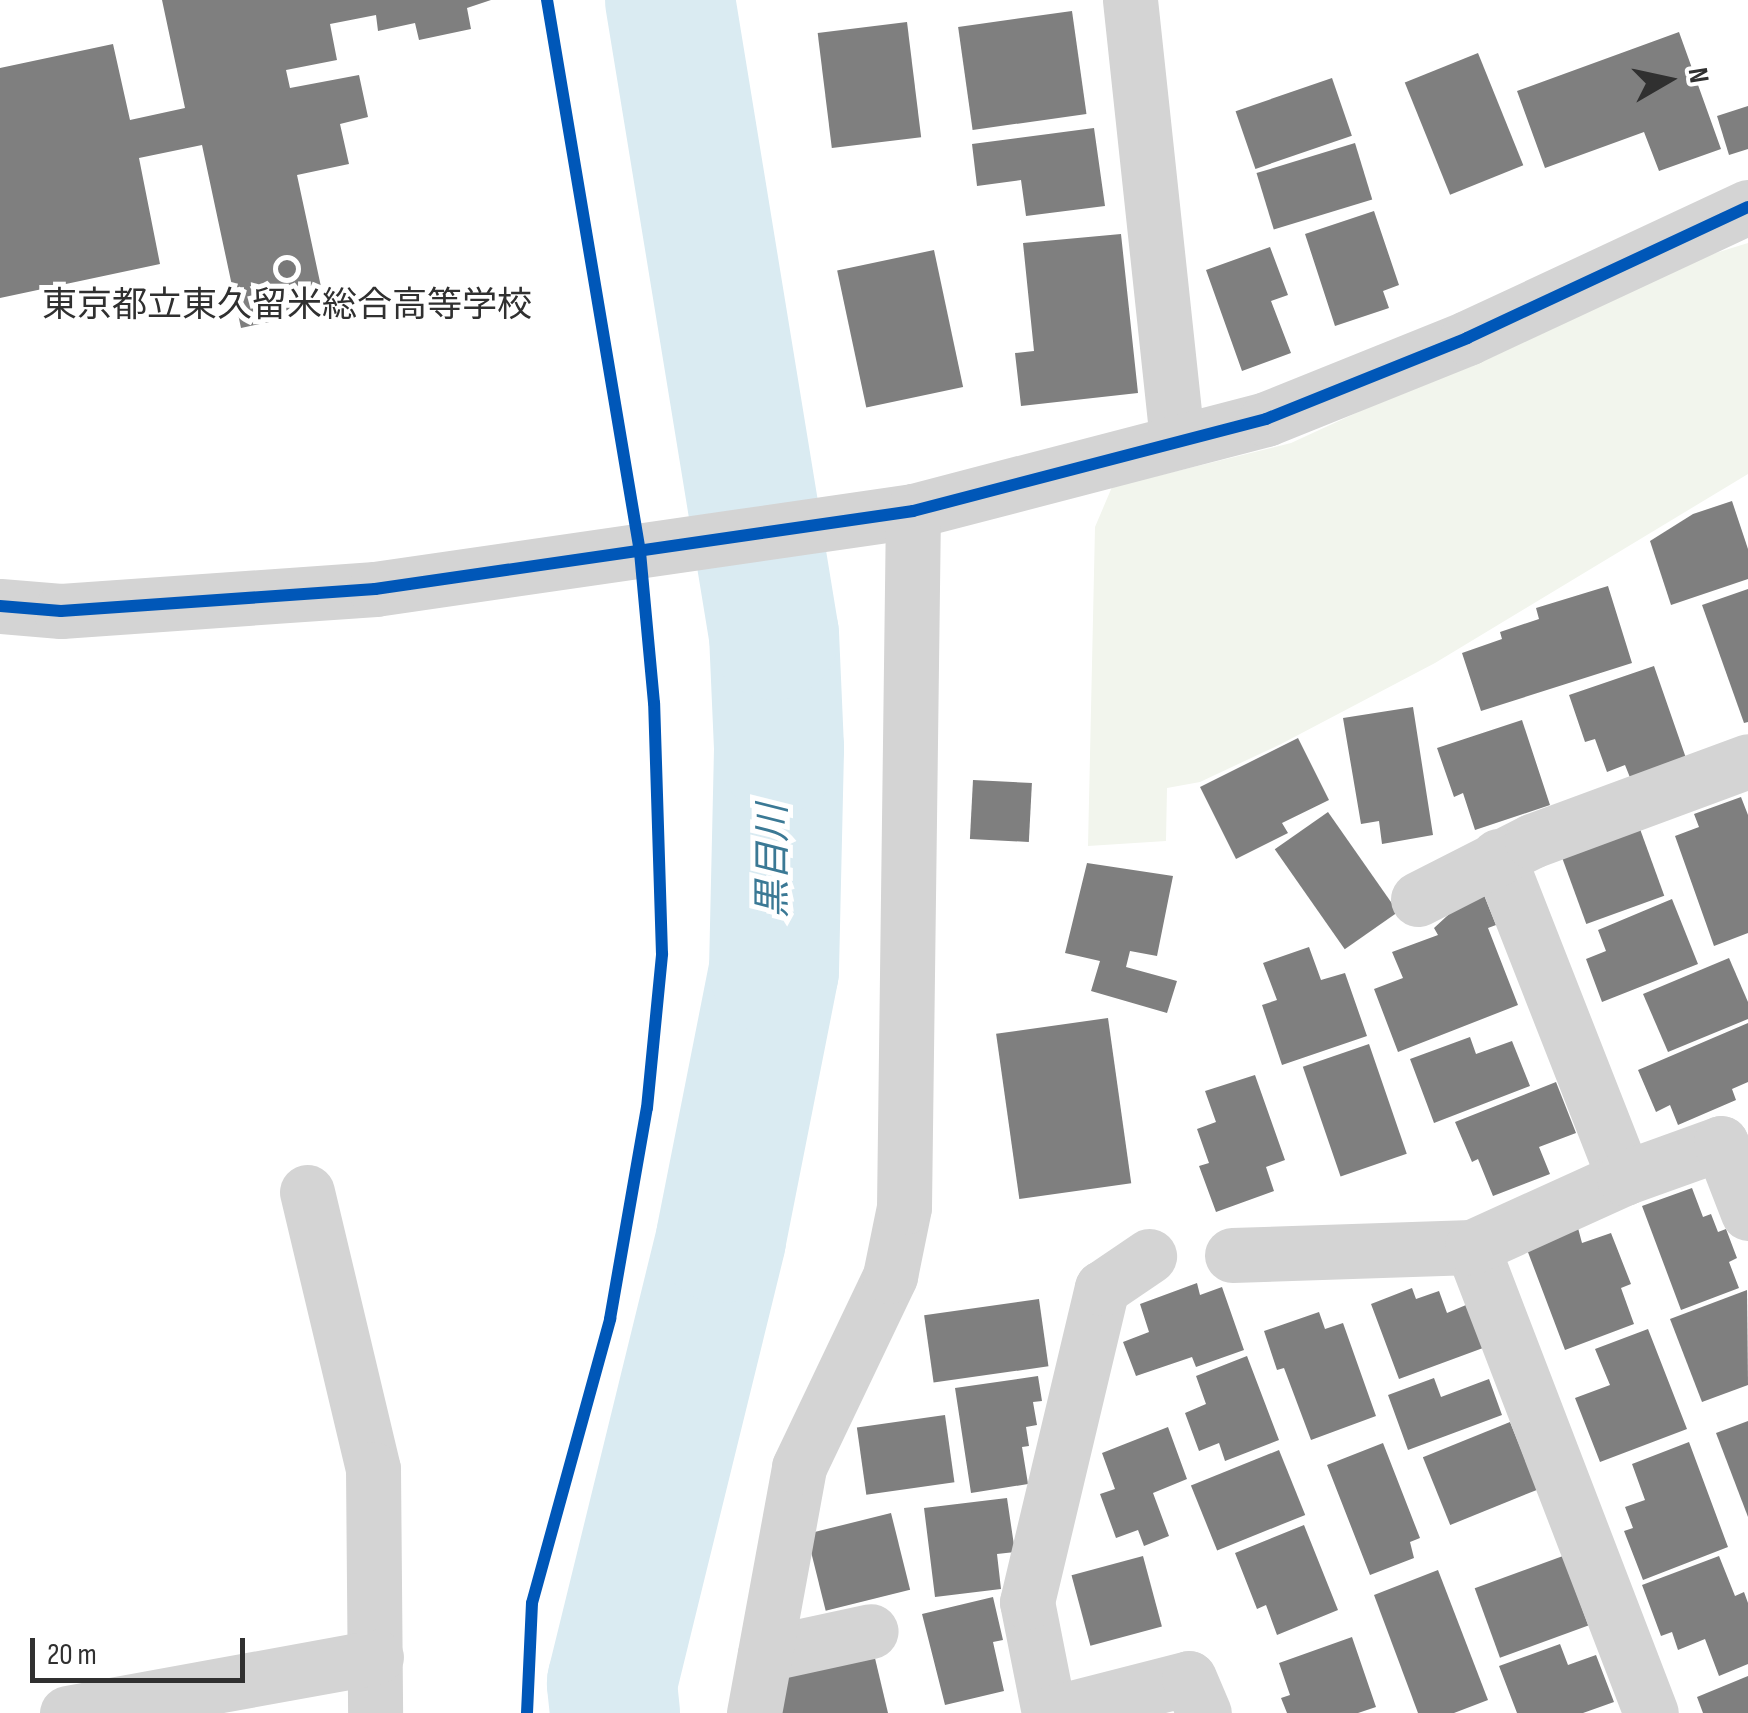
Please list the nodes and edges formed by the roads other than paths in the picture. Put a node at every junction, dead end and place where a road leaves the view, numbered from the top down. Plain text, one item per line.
1 (1130, 0) edge
2 (1748, 207) edge
3 (1178, 442) junction
4 (913, 511) junction
5 (0, 606) edge
6 (1748, 760) edge
7 (1498, 856) junction
8 (1418, 899) dead end
9 (1734, 1137) edge
10 (1624, 1178) junction
11 (307, 1192) dead end
12 (1748, 1213) edge
13 (1472, 1247) junction
14 (1149, 1256) dead end
15 (1232, 1256) dead end
16 (871, 1631) dead end
17 (765, 1654) junction
18 (376, 1657) junction
19 (68, 1713) edge
20 (375, 1713) edge
21 (754, 1713) edge
22 (1051, 1713) edge
23 (1204, 1713) edge
24 (1652, 1713) edge

1 - 3 street
2 - 3 street
3 - 4 street
4 - 5 street
4 - 17 street
6 - 7 street
7 - 8 street
7 - 10 street
9 - 10 street
9 - 12 street
10 - 13 street
11 - 18 street
13 - 15 street
13 - 24 street
14 - 22 street
16 - 17 street
17 - 21 street
18 - 19 street
18 - 20 street
22 - 23 street

